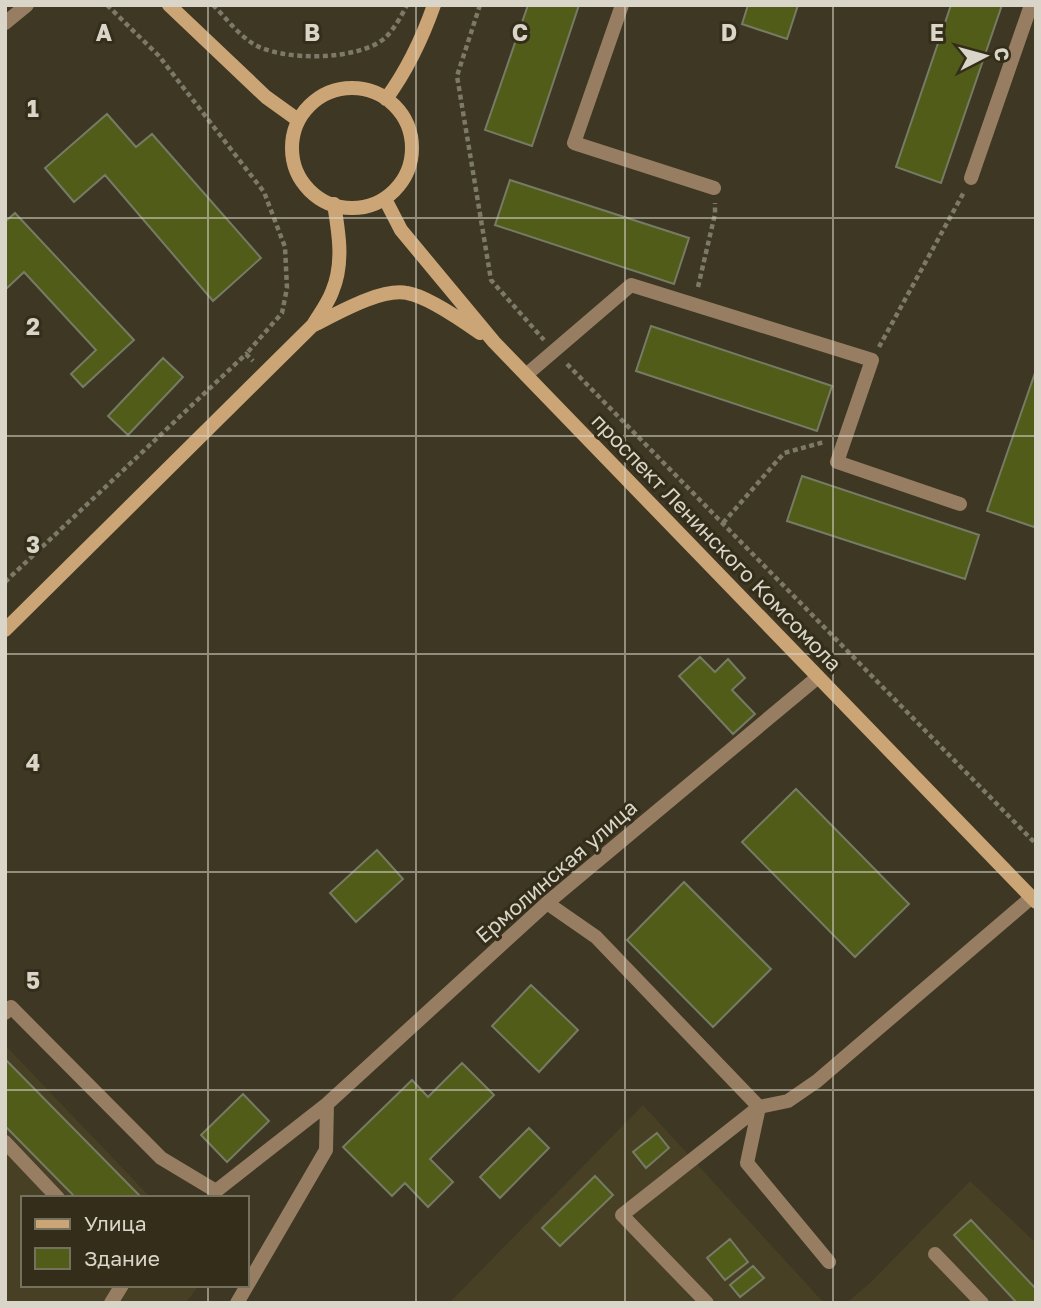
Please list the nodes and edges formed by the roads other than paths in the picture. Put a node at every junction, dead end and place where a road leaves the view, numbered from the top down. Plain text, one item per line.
1 (27, 5) edge
2 (169, 5) edge
3 (434, 5) edge
4 (622, 5) edge
5 (1031, 5) edge
6 (5, 23) edge
7 (386, 99) junction
8 (298, 120) junction
9 (971, 178) road end
10 (714, 188) road end
11 (385, 199) junction
12 (334, 204) junction
13 (313, 325) junction
14 (494, 342) junction
15 (526, 374) junction
16 (960, 504) dead end
17 (5, 630) edge
18 (818, 677) junction
19 (1034, 900) edge
20 (547, 902) junction
21 (5, 1013) edge
22 (327, 1104) junction
23 (759, 1107) junction
24 (5, 1142) edge
25 (56, 1196) edge
26 (935, 1254) dead end
27 (829, 1262) dead end
28 (248, 1284) edge
29 (121, 1287) edge
30 (246, 1287) edge
31 (111, 1303) edge
32 (237, 1303) edge
33 (707, 1303) edge
34 (982, 1303) edge

1 - 6 street
2 - 8 main road
3 - 7 main road
4 - 10 street
5 - 9 street
7 - 8 main road
7 - 11 main road
8 - 12 main road
11 - 12 main road
11 - 14 main road, проспект Ленинского Комсомола
12 - 13 main road
13 - 14 main road
13 - 17 main road
14 - 15 main road, проспект Ленинского Комсомола
15 - 16 street
15 - 18 main road, проспект Ленинского Комсомола
18 - 19 main road, проспект Ленинского Комсомола
18 - 20 street, Ермолинская улица
19 - 23 street
20 - 22 street, Ермолинская улица
20 - 23 street
21 - 22 street, Ермолинская улица
22 - 28 street
23 - 27 street
23 - 33 street
24 - 25 street
26 - 34 street
29 - 31 street
30 - 32 street

